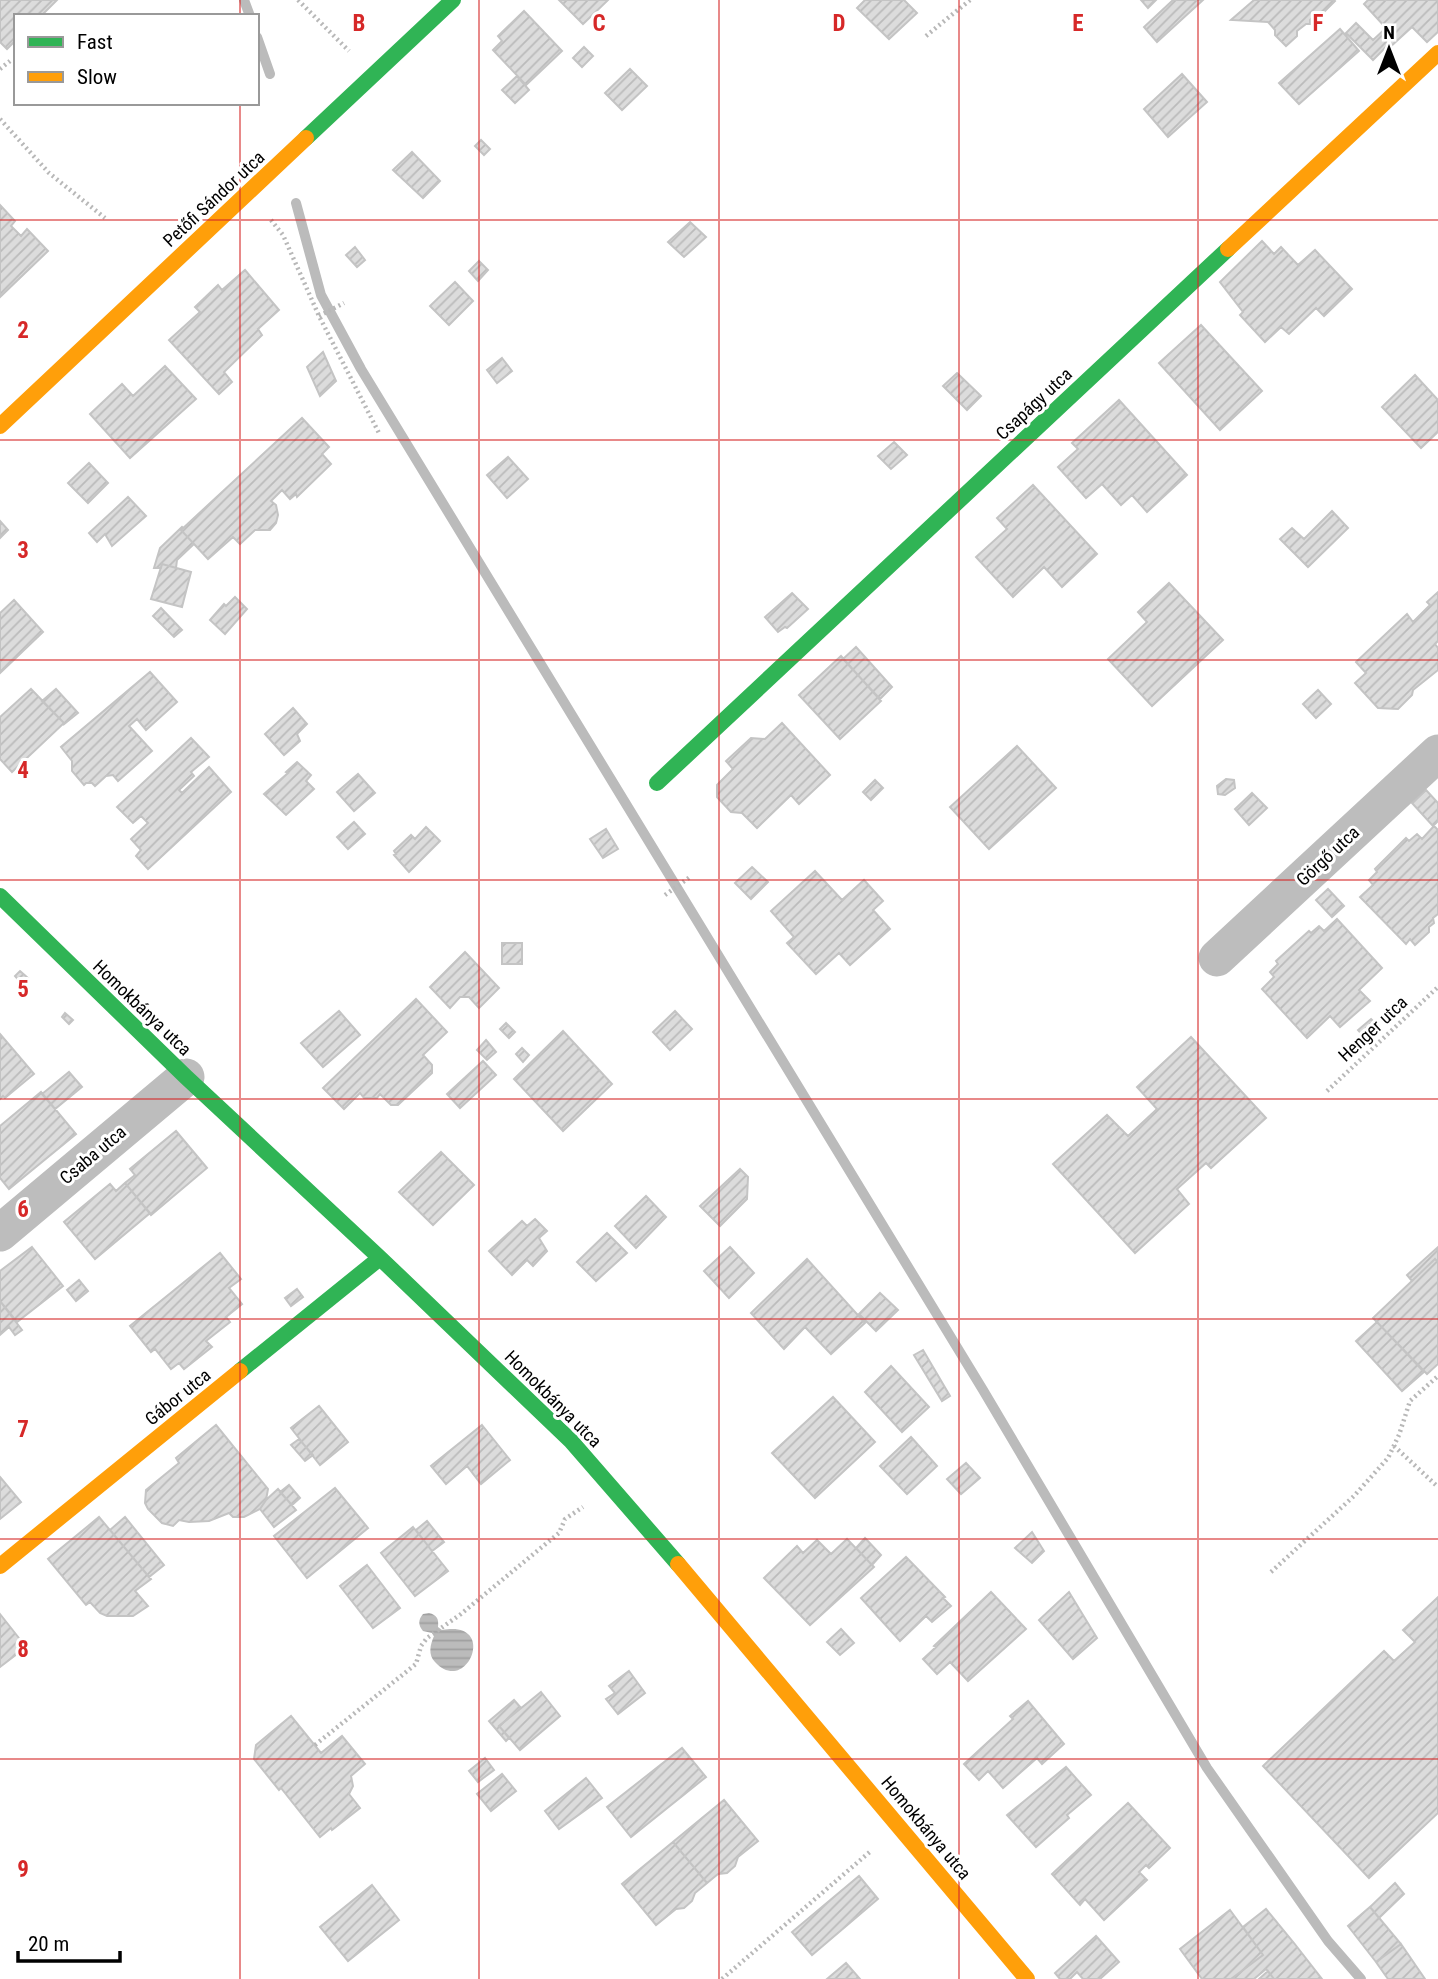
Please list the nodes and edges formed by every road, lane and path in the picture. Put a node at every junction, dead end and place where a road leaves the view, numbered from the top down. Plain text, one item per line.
1 (298, 0) edge
2 (453, 0) edge
3 (970, 0) edge
4 (926, 36) dead end
5 (1438, 53) edge
6 (358, 60) dead end
7 (10, 61) dead end
8 (0, 69) edge
9 (0, 120) edge
10 (243, 198) junction
11 (105, 218) dead end
12 (344, 303) dead end
13 (320, 316) junction
14 (0, 426) edge
15 (380, 435) dead end
16 (1438, 753) edge
17 (657, 783) dead end
18 (690, 877) dead end
19 (665, 895) dead end
20 (0, 896) edge
21 (1217, 958) dead end
22 (1438, 987) edge
23 (186, 1077) junction
24 (1327, 1091) dead end
25 (0, 1233) edge
26 (380, 1258) junction
27 (1438, 1376) edge
28 (1394, 1446) junction
29 (1438, 1487) edge
30 (585, 1506) dead end
31 (0, 1566) edge
32 (1271, 1572) dead end
33 (315, 1745) dead end
34 (899, 1827) junction
35 (722, 1979) edge
36 (1027, 1979) edge

1 - 6 path
2 - 10 street, Petőfi Sándor utca
3 - 4 path
5 - 17 street, Csapágy utca
7 - 8 path
9 - 11 path
10 - 13 path
10 - 14 street, Petőfi Sándor utca
12 - 13 path
13 - 15 path
16 - 21 street, Görgő utca
18 - 19 path
20 - 23 street, Homokbánya utca
22 - 24 path, Henger utca
23 - 25 street, Csaba utca
23 - 26 street, Homokbánya utca
26 - 31 street, Gábor utca
26 - 34 street, Homokbánya utca
27 - 28 path
28 - 29 path
28 - 32 path
30 - 33 path
34 - 35 path
34 - 36 street, Homokbánya utca

